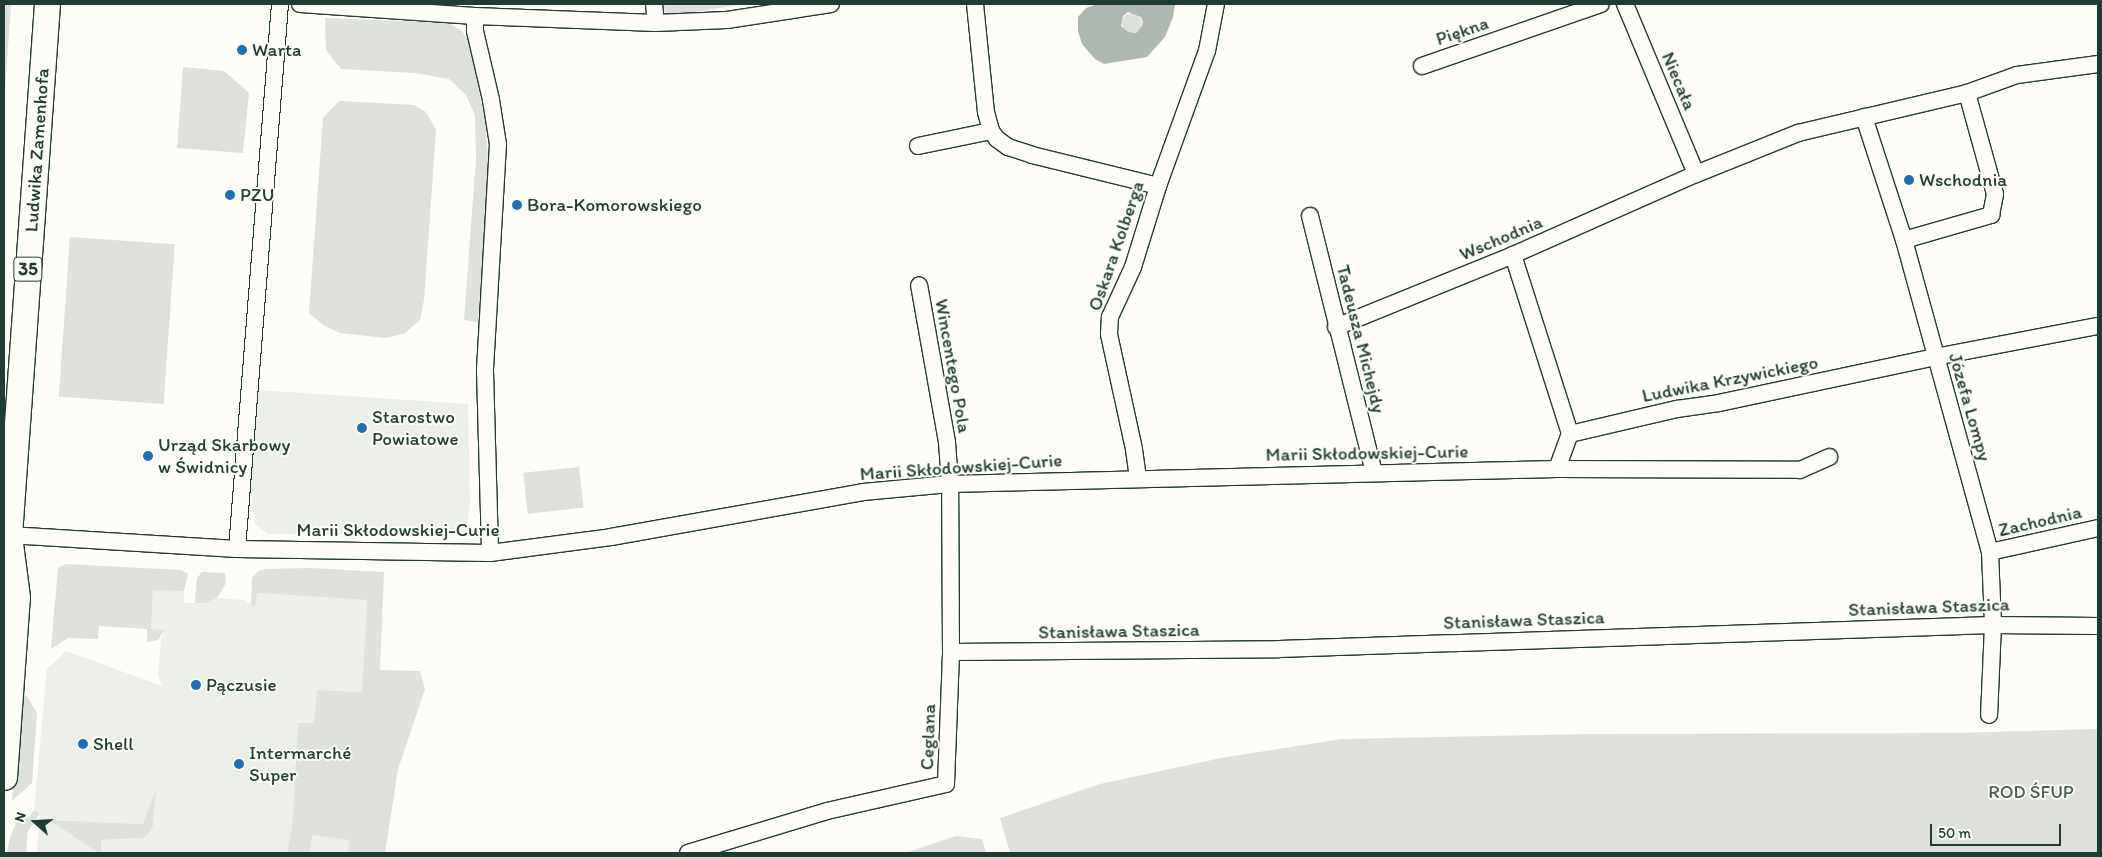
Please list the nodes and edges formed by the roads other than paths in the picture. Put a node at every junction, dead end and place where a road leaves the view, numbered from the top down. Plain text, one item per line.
1 (47, 4) edge
2 (280, 4) edge
3 (300, 4) edge
4 (654, 4) edge
5 (830, 4) edge
6 (975, 4) edge
7 (1216, 4) edge
8 (1601, 4) edge
9 (1626, 4) edge
10 (475, 16) junction
11 (656, 23) junction
12 (2098, 64) edge
13 (1422, 66) dead end
14 (1967, 93) junction
15 (1864, 117) junction
16 (991, 131) junction
17 (918, 146) dead end
18 (1696, 174) junction
19 (1158, 186) junction
20 (1310, 216) dead end
21 (1904, 240) junction
22 (1513, 255) junction
23 (919, 285) dead end
24 (2098, 326) edge
25 (1336, 328) junction
26 (1935, 357) junction
27 (1570, 434) junction
28 (1829, 457) dead end
29 (1557, 469) junction
30 (1374, 472) junction
31 (1138, 478) junction
32 (950, 484) junction
33 (2098, 528) edge
34 (6, 545) edge
35 (237, 550) junction
36 (1990, 552) junction
37 (490, 553) junction
38 (1993, 625) junction
39 (2098, 626) edge
40 (951, 652) junction
41 (1989, 714) dead end
42 (4, 777) edge
43 (688, 853) edge

1 - 34 main road, Ludwika Zamenhofa / 35
2 - 35 street
3 - 10 street
4 - 11 street
5 - 11 street
6 - 16 street
7 - 19 street, Oskara Kolberga
8 - 13 street, Piękna
9 - 18 street, Niecała
10 - 11 street
10 - 37 street
12 - 14 street, Wschodnia
14 - 15 street, Wschodnia
14 - 21 street
15 - 18 street, Wschodnia
15 - 21 street, Józefa Lompy
16 - 17 street
16 - 19 street
18 - 22 street, Wschodnia
19 - 31 street, Oskara Kolberga
20 - 25 street, Tadeusza Michejdy
21 - 26 street, Józefa Lompy
22 - 25 street, Wschodnia
22 - 27 street
23 - 32 street, Wincentego Pola
24 - 26 street, Ludwika Krzywickiego
25 - 30 street, Tadeusza Michejdy
26 - 27 street, Ludwika Krzywickiego
26 - 36 street, Józefa Lompy
27 - 29 street
28 - 29 street, Marii Skłodowskiej-Curie
29 - 30 street, Marii Skłodowskiej-Curie
30 - 31 street, Marii Skłodowskiej-Curie
31 - 32 street, Marii Skłodowskiej-Curie
32 - 37 street, Marii Skłodowskiej-Curie
32 - 40 street, Ceglana
33 - 36 street, Zachodnia
34 - 35 street, Marii Skłodowskiej-Curie
34 - 42 main road, Ludwika Zamenhofa / 35
35 - 37 street, Marii Skłodowskiej-Curie
36 - 38 street, Józefa Lompy
38 - 39 street, Stanisława Staszica
38 - 40 street, Stanisława Staszica
38 - 41 street, Józefa Lompy
40 - 43 street, Ceglana

